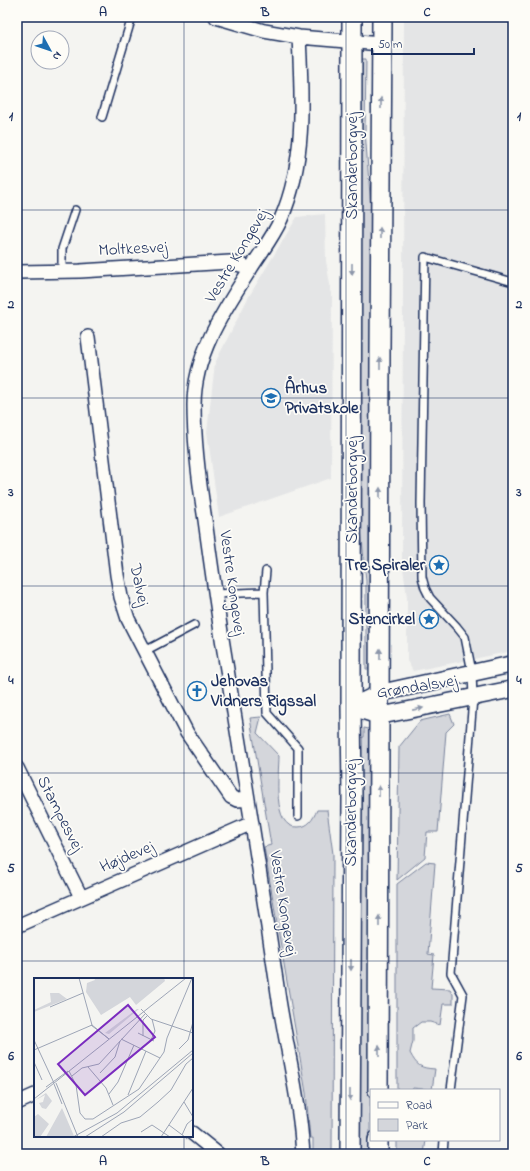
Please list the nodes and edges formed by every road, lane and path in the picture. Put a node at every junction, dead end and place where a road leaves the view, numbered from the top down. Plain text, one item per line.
1 (132, 17) edge
2 (216, 17) edge
3 (352, 17) edge
4 (382, 17) edge
5 (299, 37) junction
6 (352, 42) junction
7 (381, 44) junction
8 (102, 117) dead end
9 (75, 210) dead end
10 (250, 270) junction
11 (62, 271) junction
12 (17, 272) edge
13 (513, 282) edge
14 (88, 337) dead end
15 (266, 571) dead end
16 (264, 592) junction
17 (215, 594) junction
18 (194, 626) dead end
19 (145, 651) junction
20 (513, 664) edge
21 (472, 672) junction
22 (513, 689) edge
23 (380, 693) junction
24 (473, 698) junction
25 (351, 707) junction
26 (379, 716) junction
27 (17, 768) edge
28 (248, 799) junction
29 (298, 816) dead end
30 (252, 823) junction
31 (81, 897) junction
32 (17, 926) edge
33 (378, 1089) edge
34 (451, 1089) edge
35 (34, 1095) edge
36 (17, 1103) edge
37 (193, 1134) edge
38 (378, 1141) edge
39 (444, 1141) edge
40 (218, 1154) edge
41 (303, 1154) edge
42 (350, 1154) edge
43 (378, 1154) edge
44 (442, 1154) edge

1 - 8 lane
2 - 5 street
3 - 6 main road, Skanderborgvej
4 - 7 main road, Skanderborgvej
5 - 6 street
5 - 10 street, Vestre Kongevej
6 - 7 street
6 -> 25 main road, Skanderborgvej
23 -> 7 main road, Skanderborgvej
9 - 11 lane
10 - 11 street, Moltkesvej
10 - 17 street, Vestre Kongevej
11 - 12 street, Moltkesvej
13 - 21 lane
14 - 19 street, Dalvej
15 - 16 lane
16 - 17 lane
16 - 29 lane
17 - 28 street, Vestre Kongevej
18 - 19 lane
19 - 28 street, Dalvej
20 - 21 street, Grøndalsvej
21 - 23 street, Grøndalsvej
21 - 24 lane
22 - 24 street, Grøndalsvej
23 - 25 street, Grøndalsvej
23 - 26 main road, Skanderborgvej
26 -> 24 street, Grøndalsvej
24 - 34 lane
25 - 26 street, Grøndalsvej
25 -> 42 main road, Skanderborgvej
33 -> 26 main road, Skanderborgvej
27 - 31 street, Stampesvej
28 - 30 street, Vestre Kongevej
30 - 31 street, Højdevej
30 - 41 street, Vestre Kongevej
31 - 32 street, Højdevej
35 - 36 street
37 - 40 street
38 - 43 main road
39 - 44 lane

